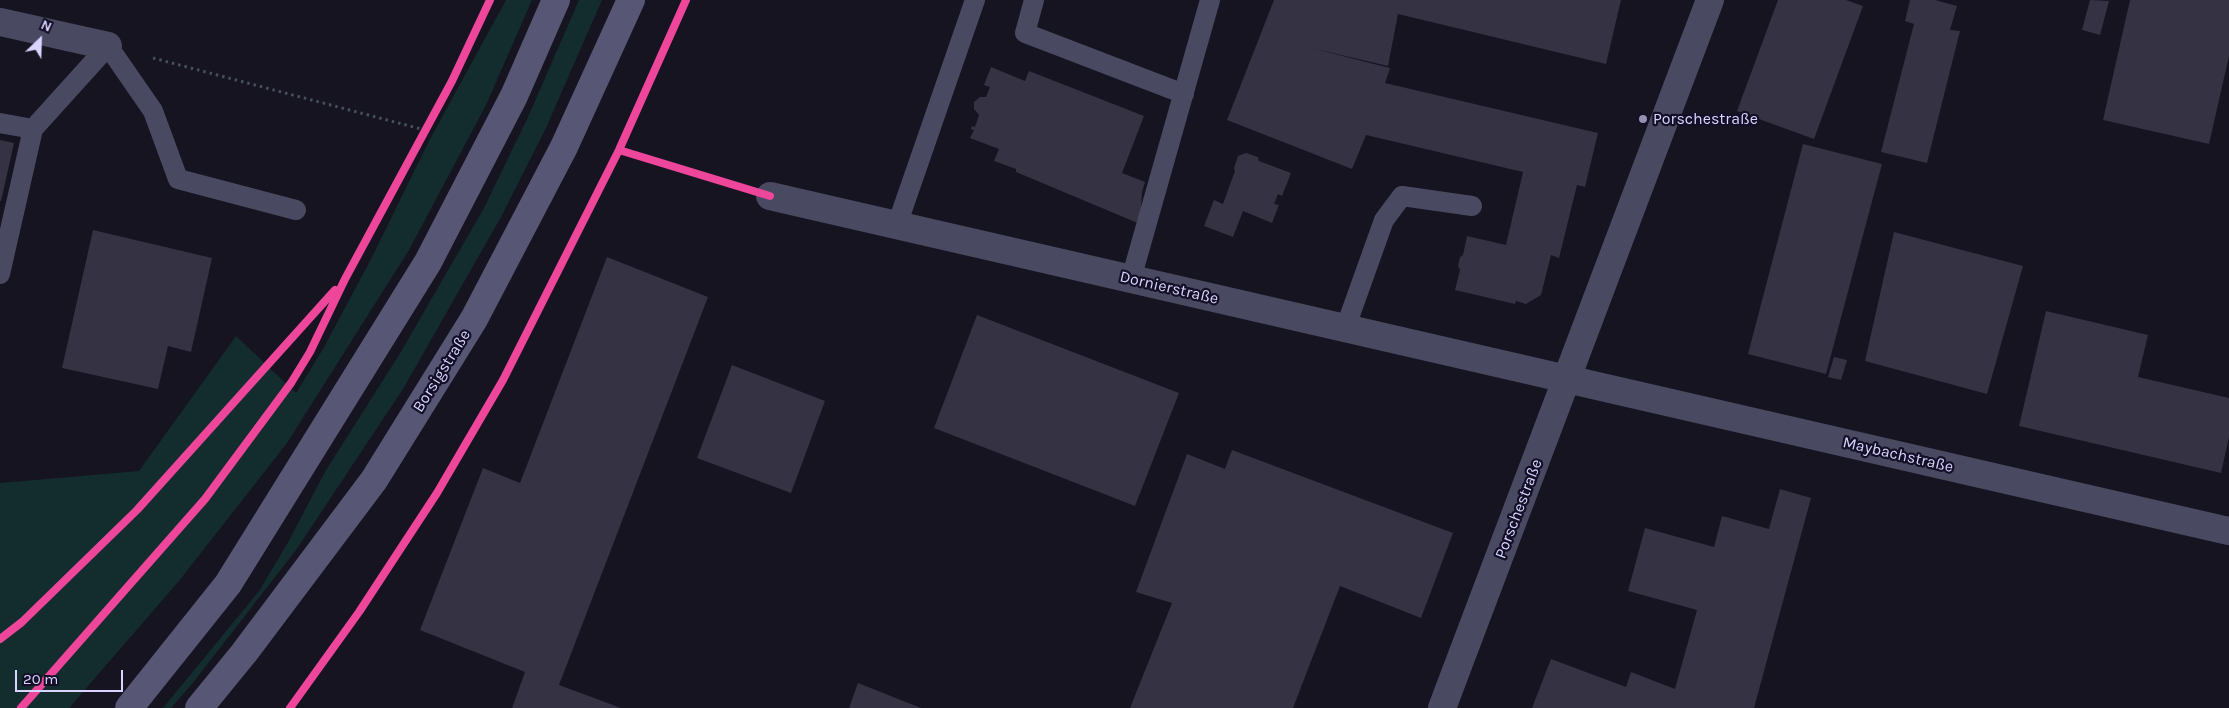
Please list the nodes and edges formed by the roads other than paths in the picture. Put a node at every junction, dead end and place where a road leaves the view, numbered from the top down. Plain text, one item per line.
1 (556, 0) edge
2 (631, 0) edge
3 (975, 0) edge
4 (1034, 0) edge
5 (1210, 0) edge
6 (1710, 0) edge
7 (0, 22) edge
8 (108, 46) junction
9 (1184, 94) junction
10 (0, 123) edge
11 (33, 129) junction
12 (770, 196) dead end
13 (1472, 206) dead end
14 (296, 210) dead end
15 (896, 225) junction
16 (0, 274) edge
17 (1131, 279) junction
18 (1345, 329) junction
19 (1568, 380) junction
20 (2229, 531) edge
21 (130, 708) edge
22 (199, 708) edge
23 (1442, 708) edge

1 - 21 main road
2 - 22 main road, Borsigstraße
3 - 15 lane
4 - 9 lane
5 - 9 lane
6 - 19 street, Porschestraße
7 - 8 street
8 - 11 lane
8 - 14 lane
9 - 17 lane
10 - 11 lane
11 - 16 lane
12 - 15 street, Dornierstraße
13 - 18 lane
15 - 17 street, Dornierstraße
17 - 18 street, Dornierstraße
18 - 19 street, Dornierstraße
19 - 20 street, Maybachstraße
19 - 23 street, Porschestraße

